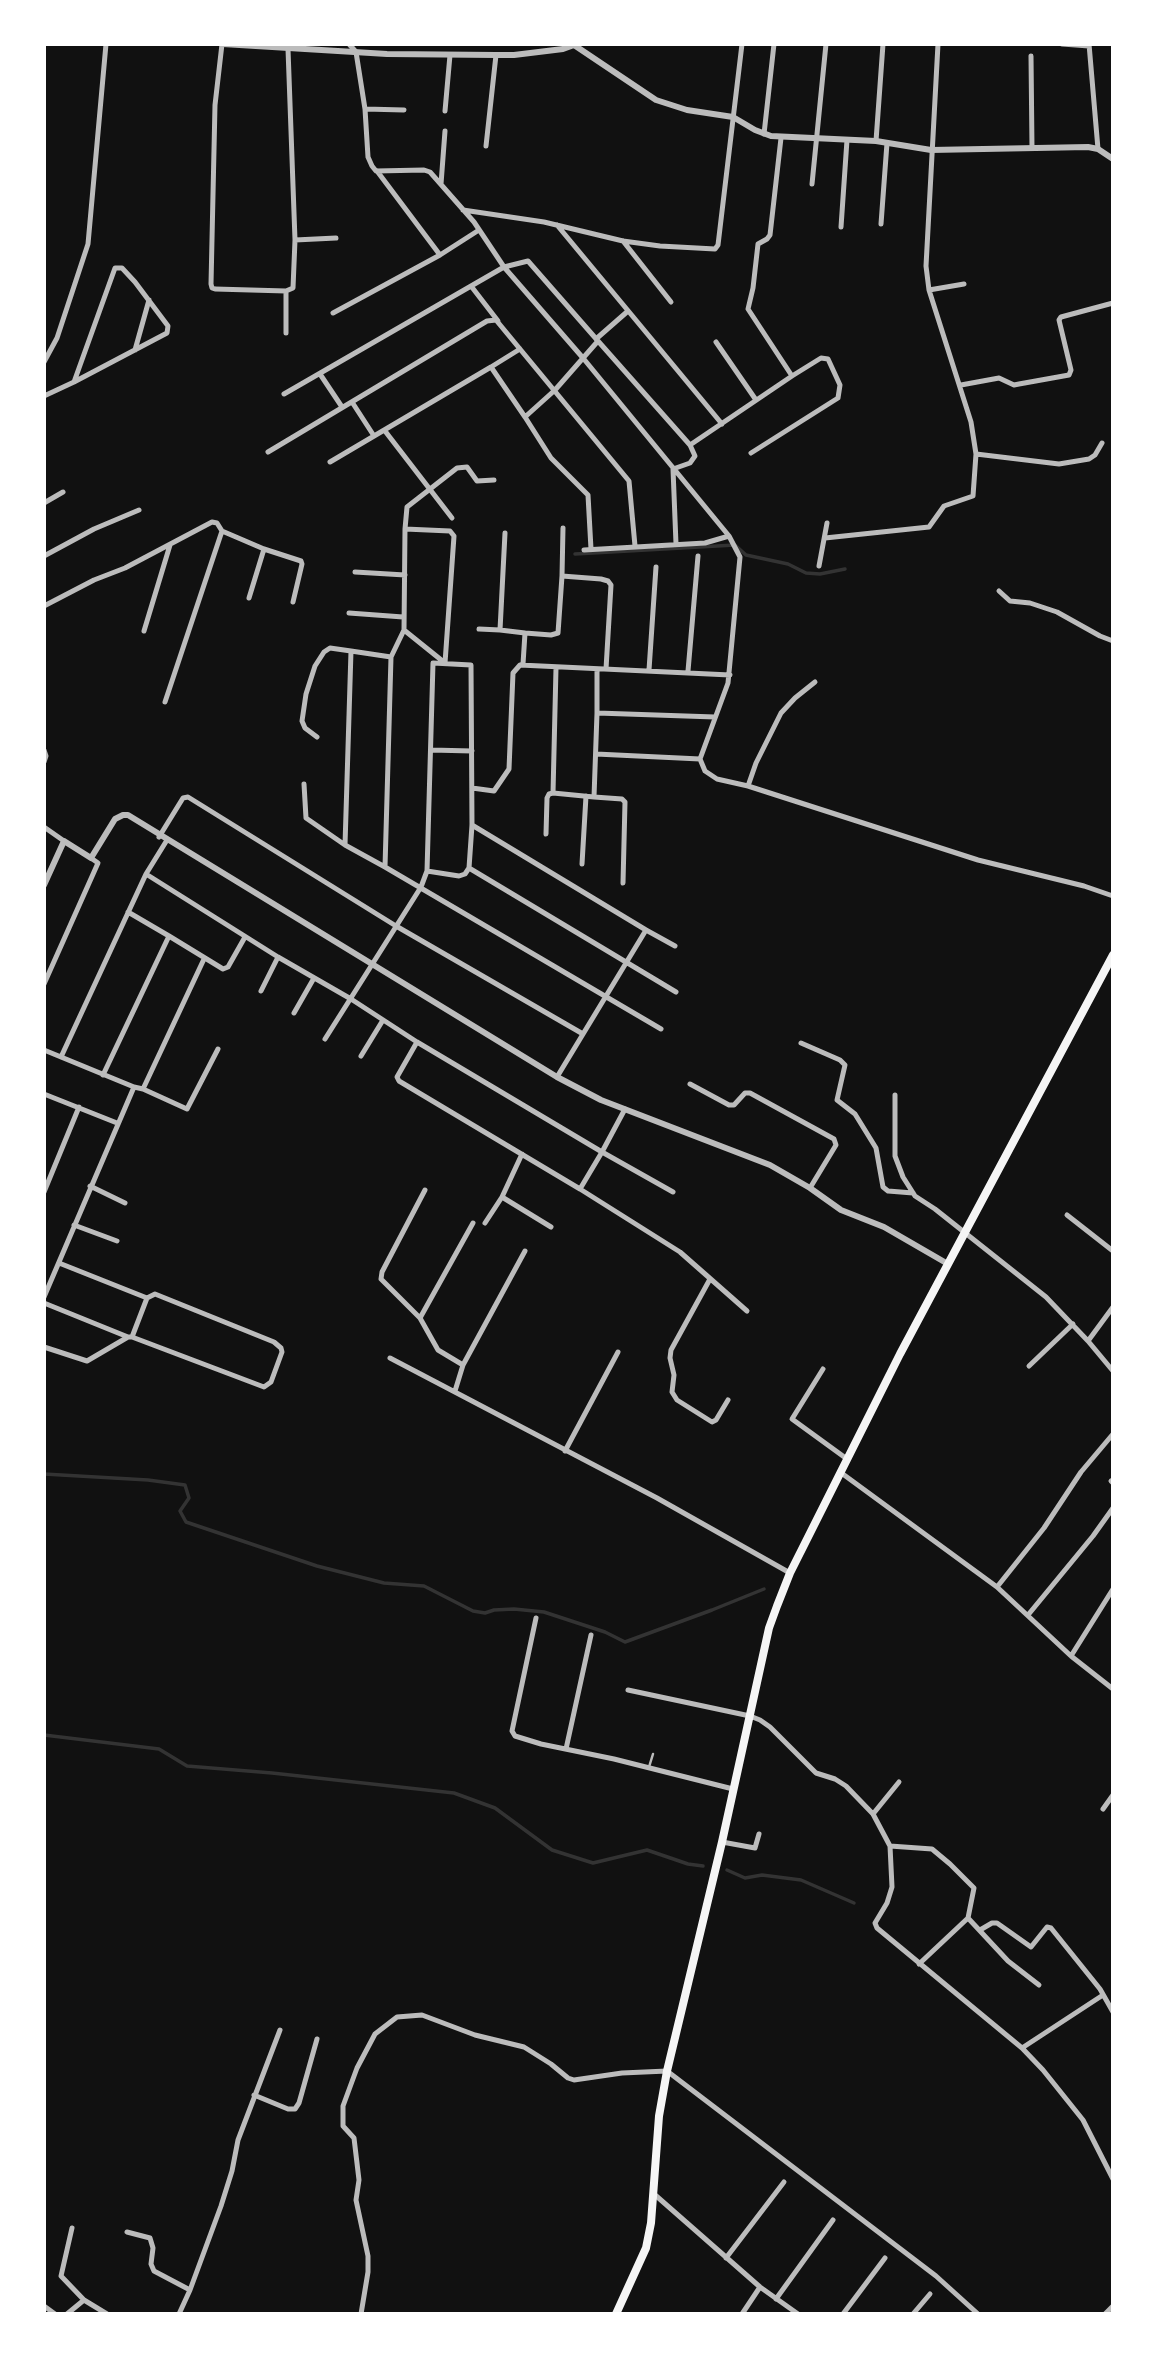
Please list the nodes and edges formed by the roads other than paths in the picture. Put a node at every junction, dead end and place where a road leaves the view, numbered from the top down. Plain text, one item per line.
1 (106, 44) edge
2 (223, 44) edge
3 (349, 44) edge
4 (574, 44) edge
5 (742, 44) edge
6 (774, 44) edge
7 (826, 44) edge
8 (883, 44) edge
9 (938, 44) edge
10 (1062, 44) edge
11 (1089, 45) edge
12 (288, 49) junction
13 (356, 51) junction
14 (450, 55) junction
15 (496, 55) junction
16 (1031, 56) dead end
17 (365, 109) junction
18 (404, 110) dead end
19 (446, 111) dead end
20 (733, 117) junction
21 (445, 131) dead end
22 (764, 134) junction
23 (780, 138) junction
24 (816, 139) junction
25 (847, 140) junction
26 (877, 141) junction
27 (887, 143) junction
28 (486, 146) dead end
29 (1032, 148) junction
30 (1098, 149) junction
31 (931, 150) junction
32 (1112, 155) edge
33 (376, 171) junction
34 (441, 184) junction
35 (812, 184) dead end
36 (463, 210) junction
37 (881, 224) dead end
38 (557, 225) junction
39 (841, 227) dead end
40 (479, 230) junction
41 (336, 238) dead end
42 (295, 240) junction
43 (623, 241) junction
44 (440, 255) junction
45 (504, 267) junction
46 (964, 284) dead end
47 (471, 286) junction
48 (929, 290) junction
49 (286, 291) junction
50 (149, 300) junction
51 (671, 302) dead end
52 (1113, 303) edge
53 (628, 311) junction
54 (333, 313) dead end
55 (498, 321) junction
56 (286, 332) dead end
57 (597, 340) junction
58 (716, 341) dead end
59 (520, 349) junction
60 (135, 350) junction
61 (583, 359) junction
62 (44, 362) edge
63 (491, 367) junction
64 (320, 374) junction
65 (792, 376) junction
66 (74, 382) junction
67 (961, 385) junction
68 (555, 390) junction
69 (284, 394) dead end
70 (44, 396) edge
71 (756, 400) junction
72 (352, 402) junction
73 (342, 407) junction
74 (525, 417) junction
75 (722, 424) junction
76 (385, 431) junction
77 (374, 436) junction
78 (1102, 443) dead end
79 (690, 445) junction
80 (268, 452) dead end
81 (751, 453) dead end
82 (976, 454) junction
83 (330, 462) dead end
84 (673, 469) junction
85 (494, 480) dead end
86 (430, 488) junction
87 (63, 492) dead end
88 (44, 503) edge
89 (139, 510) dead end
90 (452, 518) dead end
91 (827, 523) dead end
92 (563, 528) dead end
93 (405, 529) junction
94 (222, 531) junction
95 (505, 533) dead end
96 (729, 536) junction
97 (825, 538) junction
98 (676, 544) junction
99 (170, 545) junction
100 (635, 546) junction
101 (264, 549) junction
102 (44, 555) edge
103 (698, 556) dead end
104 (819, 566) dead end
105 (656, 567) dead end
106 (355, 572) dead end
107 (405, 575) junction
108 (562, 576) junction
109 (999, 591) dead end
110 (248, 598) dead end
111 (293, 602) dead end
112 (44, 606) edge
113 (349, 613) dead end
114 (403, 617) junction
115 (479, 629) dead end
116 (404, 630) junction
117 (500, 630) junction
118 (144, 631) dead end
119 (525, 633) junction
120 (1113, 641) edge
121 (351, 651) junction
122 (391, 657) junction
123 (445, 663) junction
124 (523, 664) junction
125 (556, 667) junction
126 (597, 669) junction
127 (606, 669) junction
128 (649, 670) junction
129 (688, 671) junction
130 (730, 675) junction
131 (815, 682) dead end
132 (165, 702) dead end
133 (597, 713) junction
134 (715, 717) junction
135 (317, 737) dead end
136 (431, 750) junction
137 (472, 751) junction
138 (596, 754) junction
139 (701, 760) junction
140 (304, 784) dead end
141 (748, 786) junction
142 (472, 788) junction
143 (553, 793) junction
144 (590, 796) junction
145 (472, 825) junction
146 (44, 827) edge
147 (546, 834) dead end
148 (159, 837) junction
149 (167, 840) junction
150 (64, 841) junction
151 (345, 845) junction
152 (91, 858) junction
153 (582, 864) dead end
154 (385, 867) junction
155 (469, 868) junction
156 (427, 871) junction
157 (146, 874) junction
158 (623, 883) dead end
159 (44, 885) edge
160 (421, 887) junction
161 (1113, 896) edge
162 (128, 912) junction
163 (396, 926) junction
164 (646, 930) junction
165 (169, 936) junction
166 (245, 937) junction
167 (675, 946) dead end
168 (1113, 955) edge
169 (278, 957) junction
170 (204, 959) junction
171 (372, 963) junction
172 (625, 963) junction
173 (314, 978) junction
174 (44, 984) edge
175 (261, 991) dead end
176 (676, 992) dead end
177 (605, 996) junction
178 (351, 999) junction
179 (295, 1013) dead end
180 (383, 1020) junction
181 (661, 1029) dead end
182 (583, 1034) junction
183 (325, 1039) dead end
184 (417, 1042) junction
185 (801, 1042) dead end
186 (218, 1049) dead end
187 (44, 1050) edge
188 (361, 1056) dead end
189 (61, 1057) junction
190 (103, 1075) junction
191 (557, 1077) junction
192 (691, 1084) dead end
193 (134, 1087) junction
194 (143, 1089) junction
195 (44, 1094) edge
196 (895, 1095) dead end
197 (79, 1107) junction
198 (625, 1109) junction
199 (117, 1123) junction
200 (602, 1152) junction
201 (522, 1154) junction
202 (90, 1186) junction
203 (810, 1188) junction
204 (580, 1189) junction
205 (425, 1190) dead end
206 (44, 1192) edge
207 (673, 1192) dead end
208 (913, 1193) junction
209 (502, 1197) junction
210 (125, 1203) dead end
211 (1068, 1215) dead end
212 (473, 1223) dead end
213 (485, 1223) dead end
214 (74, 1225) junction
215 (551, 1227) dead end
216 (965, 1233) junction
217 (117, 1241) dead end
218 (525, 1251) dead end
219 (1113, 1251) edge
220 (950, 1261) junction
221 (59, 1263) junction
222 (710, 1279) junction
223 (44, 1297) edge
224 (147, 1298) junction
225 (44, 1303) edge
226 (1113, 1307) edge
227 (747, 1311) dead end
228 (421, 1318) junction
229 (1073, 1324) junction
230 (130, 1337) junction
231 (1088, 1341) junction
232 (44, 1347) edge
233 (618, 1352) dead end
234 (390, 1358) dead end
235 (463, 1365) junction
236 (1029, 1366) dead end
237 (823, 1369) dead end
238 (1113, 1371) edge
239 (455, 1391) junction
240 (728, 1400) dead end
241 (1113, 1434) edge
242 (565, 1451) junction
243 (847, 1459) junction
244 (840, 1472) junction
245 (1113, 1508) edge
246 (790, 1573) junction
247 (997, 1587) junction
248 (1113, 1588) edge
249 (1027, 1615) junction
250 (536, 1618) dead end
251 (591, 1635) dead end
252 (1071, 1656) junction
253 (1113, 1689) edge
254 (628, 1690) dead end
255 (750, 1716) junction
256 (566, 1749) junction
257 (653, 1754) dead end
258 (649, 1767) junction
259 (899, 1782) dead end
260 (733, 1789) junction
261 (1113, 1796) edge
262 (1102, 1809) dead end
263 (873, 1814) junction
264 (759, 1834) dead end
265 (722, 1842) junction
266 (890, 1846) junction
267 (968, 1918) junction
268 (980, 1930) junction
269 (919, 1964) junction
270 (1039, 1985) dead end
271 (1103, 1996) junction
272 (1113, 2012) edge
273 (280, 2030) dead end
274 (317, 2039) dead end
275 (1022, 2048) junction
276 (667, 2071) junction
277 (254, 2095) junction
278 (1113, 2179) edge
279 (784, 2182) dead end
280 (654, 2194) junction
281 (833, 2220) dead end
282 (72, 2228) dead end
283 (127, 2232) dead end
284 (885, 2258) dead end
285 (726, 2259) junction
286 (760, 2287) junction
287 (190, 2290) junction
288 (930, 2294) dead end
289 (776, 2299) junction
290 (84, 2300) junction
291 (44, 2306) edge
292 (1113, 2306) edge
293 (55, 2314) edge
294 (67, 2314) edge
295 (107, 2314) edge
296 (179, 2314) edge
297 (361, 2314) edge
298 (616, 2314) edge
299 (742, 2314) edge
300 (799, 2314) edge
301 (843, 2314) edge
302 (913, 2314) edge
303 (978, 2314) edge
304 (1106, 2314) edge

1 - 62 street
2 - 12 street
2 - 49 street
3 - 13 street
4 - 15 street
4 - 20 street
5 - 20 street
6 - 22 street
7 - 24 street
8 - 26 street
9 - 31 street
10 - 11 street
11 - 30 street
12 - 13 street
12 - 42 street
13 - 14 street
13 - 17 street
14 - 15 street
14 - 19 street
15 - 28 street
16 - 29 street
17 - 18 street
17 - 33 street
20 - 22 street
20 - 43 street
21 - 34 street
22 - 23 street
23 - 24 street
23 - 65 street
24 - 25 street
24 - 35 street
25 - 26 street
25 - 39 street
26 - 27 street
27 - 31 street
27 - 37 street
29 - 30 street
29 - 31 street
30 - 32 street
31 - 48 street
33 - 34 street
33 - 44 street
34 - 36 street
36 - 38 street
36 - 40 street
38 - 43 street
38 - 53 street
40 - 44 street
40 - 45 street
41 - 42 street
42 - 49 street
43 - 51 street
44 - 54 street
45 - 47 street
45 - 57 street
45 - 61 street
46 - 48 street
47 - 55 street
47 - 64 street
48 - 67 street
49 - 56 street
50 - 60 street
50 - 60 street
50 - 66 street
52 - 67 street
53 - 57 street
53 - 75 street
55 - 59 street
55 - 72 street
57 - 61 street
57 - 79 street
58 - 71 street
59 - 63 street
59 - 68 street
60 - 66 street
61 - 68 street
61 - 84 street
63 - 74 street
63 - 76 street
64 - 69 street
64 - 73 street
65 - 71 street
65 - 81 street
66 - 70 street
67 - 82 street
68 - 74 street
68 - 100 street
71 - 75 street
72 - 73 street
72 - 77 street
73 - 80 street
74 - 100 street
75 - 79 street
76 - 77 street
76 - 86 street
77 - 83 street
78 - 82 street
79 - 84 street
82 - 97 street
84 - 96 street
84 - 98 street
85 - 86 street
86 - 90 street
86 - 93 street
87 - 88 street
89 - 102 street
91 - 97 street
92 - 108 street
93 - 107 street
93 - 123 street
94 - 99 street
94 - 101 street
94 - 132 street
95 - 117 street
96 - 98 street
96 - 130 street
97 - 104 street
98 - 100 street
99 - 112 street
99 - 118 street
101 - 110 street
101 - 111 street
103 - 129 street
105 - 128 street
106 - 107 street
107 - 114 street
108 - 119 street
108 - 127 street
109 - 120 street
113 - 114 street
114 - 116 street
115 - 117 street
116 - 122 street
116 - 123 street
117 - 119 street
119 - 124 street
121 - 122 street
121 - 135 street
121 - 151 street
122 - 154 street
123 - 136 street
123 - 137 street
124 - 125 street
124 - 142 street
125 - 126 street
125 - 143 street
126 - 127 street
126 - 133 street
127 - 128 street
128 - 129 street
129 - 130 street
130 - 134 street
131 - 141 street
133 - 134 street
133 - 138 street
134 - 139 street
136 - 137 street
136 - 156 street
137 - 142 street
138 - 139 street
138 - 144 street
139 - 141 street
140 - 151 street
141 - 161 street
142 - 145 street
143 - 144 street
143 - 147 street
144 - 153 street
144 - 158 street
145 - 155 street
145 - 164 street
146 - 150 street
148 - 149 street
148 - 152 street
148 - 163 street
149 - 157 street
149 - 171 street
150 - 152 street
150 - 159 street
151 - 154 street
152 - 174 street
154 - 160 street
155 - 156 street
155 - 172 street
156 - 160 street
157 - 162 street
157 - 166 street
160 - 163 street
160 - 177 street
162 - 165 street
162 - 189 street
163 - 171 street
163 - 182 street
164 - 167 street
164 - 172 street
165 - 170 street
165 - 190 street
166 - 169 street
166 - 170 street
168 - 216 highway
169 - 173 street
169 - 175 street
170 - 194 street
171 - 178 street
171 - 191 street
172 - 176 street
172 - 177 street
173 - 178 street
173 - 179 street
177 - 181 street
177 - 182 street
178 - 180 street
178 - 183 street
180 - 184 street
180 - 188 street
182 - 191 street
184 - 200 street
184 - 201 street
185 - 208 street
186 - 194 street
187 - 189 street
189 - 190 street
190 - 193 street
191 - 198 street
192 - 203 street
193 - 194 street
193 - 199 street
195 - 197 street
196 - 208 street
197 - 199 street
197 - 206 street
198 - 200 street
198 - 203 street
199 - 202 street
200 - 204 street
200 - 207 street
201 - 204 street
201 - 209 street
202 - 210 street
202 - 214 street
203 - 220 street
204 - 222 street
205 - 228 street
208 - 216 street
209 - 213 street
209 - 215 street
211 - 219 street
212 - 228 street
214 - 217 street
214 - 221 street
216 - 220 highway
216 - 229 street
218 - 235 street
220 - 243 highway
221 - 223 street
221 - 224 street
222 - 227 street
222 - 240 street
224 - 230 street
224 - 230 street
225 - 230 street
226 - 231 street
228 - 235 street
229 - 231 street
229 - 236 street
230 - 232 street
231 - 238 street
233 - 242 street
234 - 239 street
235 - 239 street
237 - 243 street
239 - 242 street
241 - 247 street
242 - 246 street
243 - 244 highway
244 - 246 highway
244 - 247 street
245 - 249 street
246 - 255 highway
247 - 249 street
248 - 252 street
249 - 252 street
250 - 256 street
251 - 256 street
252 - 253 street
254 - 255 street
255 - 260 highway
255 - 263 street
256 - 258 street
257 - 258 lane
258 - 260 street
259 - 263 street
260 - 265 highway
261 - 262 street
263 - 266 street
264 - 265 street
265 - 276 highway
266 - 267 street
266 - 269 street
267 - 268 street
267 - 269 street
268 - 270 street
268 - 271 street
269 - 275 street
271 - 272 street
271 - 275 street
273 - 277 street
274 - 277 street
275 - 278 street
276 - 280 highway
276 - 297 street
276 - 303 street
277 - 287 street
279 - 285 street
280 - 285 street
280 - 298 highway
281 - 289 street
282 - 290 street
283 - 287 street
284 - 301 street
285 - 286 street
286 - 289 street
286 - 299 street
287 - 296 street
288 - 302 street
289 - 300 street
290 - 294 street
290 - 295 street
291 - 293 street
292 - 304 street

